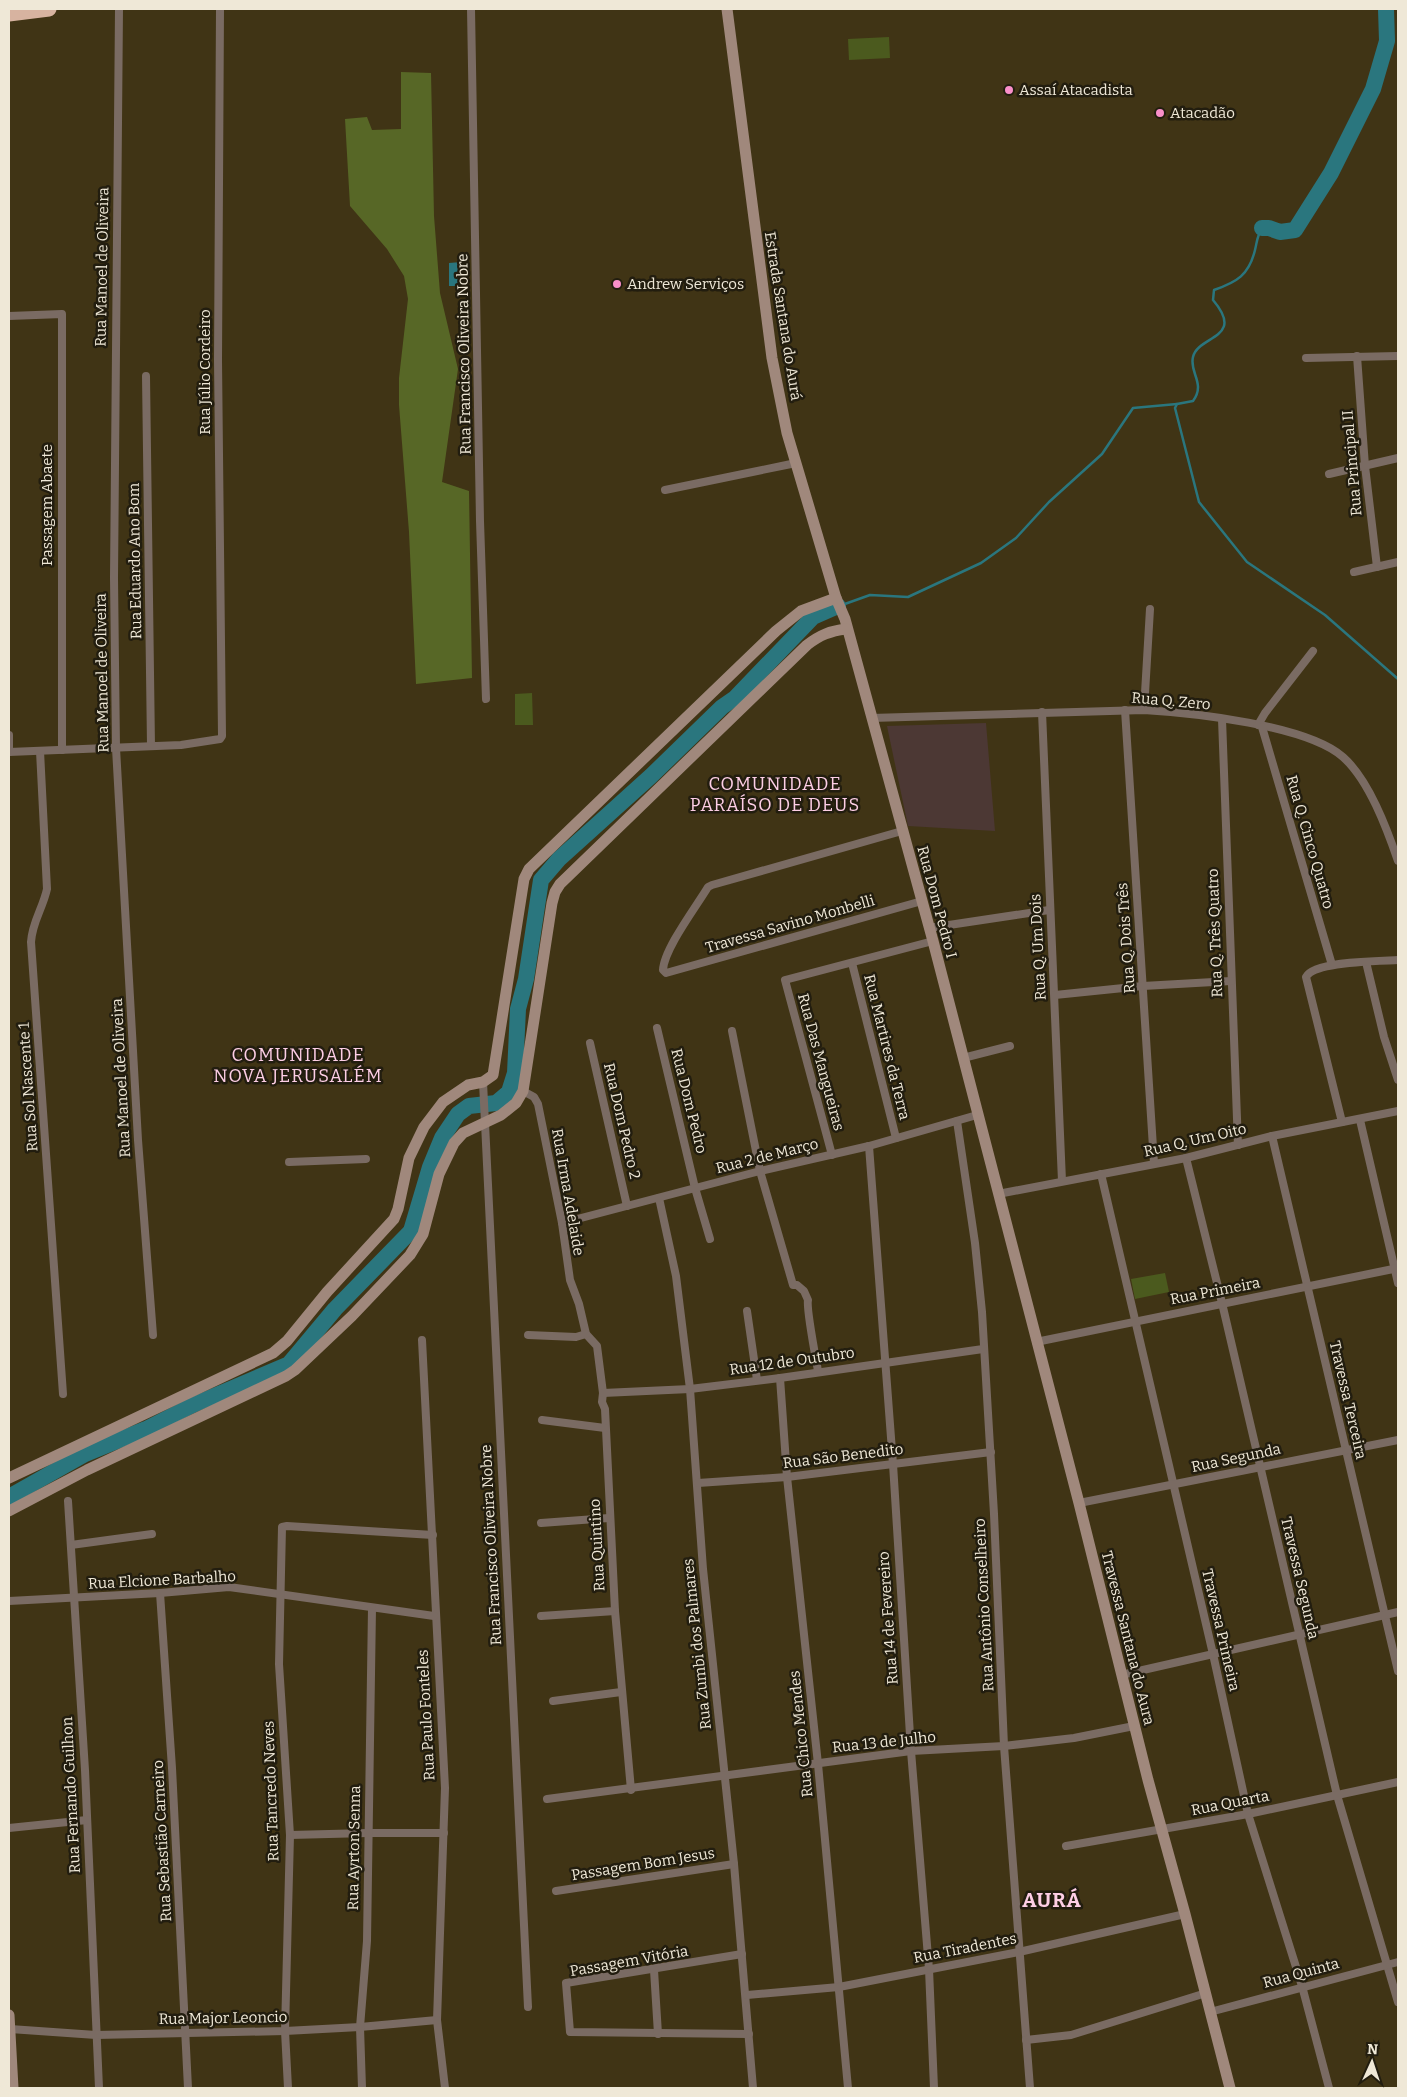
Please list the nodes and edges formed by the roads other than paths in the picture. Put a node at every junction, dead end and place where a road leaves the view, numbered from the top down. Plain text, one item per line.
1 (49, 9) edge
2 (119, 9) edge
3 (220, 9) edge
4 (471, 9) edge
5 (727, 9) edge
6 (9, 14) edge
7 (9, 316) edge
8 (1357, 356) junction
9 (1398, 356) edge
10 (1306, 358) dead end
11 (146, 376) dead end
12 (1398, 458) edge
13 (796, 463) junction
14 (1365, 466) junction
15 (1329, 474) dead end
16 (665, 490) dead end
17 (1398, 562) edge
18 (1377, 567) junction
19 (1354, 572) dead end
20 (836, 598) junction
21 (1150, 609) dead end
22 (845, 624) junction
23 (1313, 651) dead end
24 (486, 699) dead end
25 (1126, 710) junction
26 (1144, 710) junction
27 (1042, 712) junction
28 (871, 718) junction
29 (1222, 719) junction
30 (1260, 726) junction
31 (9, 735) edge
32 (151, 746) junction
33 (116, 748) junction
34 (62, 750) junction
35 (40, 751) junction
36 (9, 752) edge
37 (902, 831) junction
38 (1398, 861) edge
39 (922, 901) junction
40 (1049, 910) junction
41 (929, 928) junction
42 (933, 941) junction
43 (1398, 960) edge
44 (1366, 962) junction
45 (852, 963) junction
46 (1332, 966) junction
47 (1231, 981) junction
48 (1143, 986) junction
49 (1055, 995) junction
50 (657, 1028) dead end
51 (732, 1031) dead end
52 (590, 1042) dead end
53 (1010, 1046) dead end
54 (963, 1058) junction
55 (1398, 1080) edge
56 (483, 1082) dead end
57 (523, 1091) junction
58 (1398, 1111) edge
59 (977, 1115) junction
60 (484, 1116) junction
61 (1360, 1120) junction
62 (957, 1121) junction
63 (1342, 1122) junction
64 (1272, 1136) junction
65 (896, 1138) junction
66 (1238, 1145) junction
67 (869, 1146) junction
68 (832, 1155) junction
69 (1186, 1158) junction
70 (366, 1159) dead end
71 (288, 1162) dead end
72 (1154, 1163) junction
73 (760, 1171) junction
74 (1101, 1174) junction
75 (1062, 1181) junction
76 (695, 1188) junction
77 (998, 1194) junction
78 (659, 1198) junction
79 (627, 1206) junction
80 (562, 1223) junction
81 (710, 1239) dead end
82 (1397, 1268) edge
83 (1398, 1283) edge
84 (1308, 1286) junction
85 (1222, 1303) junction
86 (579, 1304) joint
87 (747, 1311) dead end
88 (1134, 1320) junction
89 (586, 1334) junction
90 (153, 1335) dead end
91 (528, 1335) dead end
92 (422, 1340) dead end
93 (1036, 1342) junction
94 (983, 1349) junction
95 (884, 1363) junction
96 (818, 1372) junction
97 (780, 1378) junction
98 (757, 1380) junction
99 (690, 1388) junction
100 (603, 1393) junction
101 (63, 1394) dead end
102 (542, 1420) dead end
103 (605, 1428) junction
104 (1398, 1440) edge
105 (1345, 1450) junction
106 (991, 1452) junction
107 (893, 1464) junction
108 (1260, 1466) junction
109 (787, 1477) junction
110 (9, 1478) edge
111 (698, 1483) junction
112 (1172, 1485) junction
113 (68, 1501) dead end
114 (1079, 1503) junction
115 (9, 1511) edge
116 (609, 1518) junction
117 (541, 1523) dead end
118 (152, 1534) dead end
119 (432, 1535) junction
120 (71, 1545) junction
121 (160, 1593) junction
122 (280, 1594) junction
123 (74, 1599) junction
124 (9, 1601) edge
125 (372, 1608) junction
126 (615, 1611) junction
127 (1398, 1612) edge
128 (1384, 1615) junction
129 (434, 1616) junction
130 (541, 1616) dead end
131 (1298, 1635) junction
132 (1213, 1654) junction
133 (1398, 1671) edge
134 (1121, 1675) junction
135 (621, 1692) junction
136 (553, 1701) dead end
137 (1134, 1726) junction
138 (1004, 1746) junction
139 (911, 1751) junction
140 (818, 1764) junction
141 (725, 1776) junction
142 (1398, 1782) edge
143 (631, 1790) junction
144 (1337, 1795) junction
145 (547, 1800) dead end
146 (1248, 1814) junction
147 (87, 1820) junction
148 (9, 1828) edge
149 (1161, 1829) junction
150 (368, 1833) junction
151 (444, 1834) junction
152 (290, 1836) junction
153 (1066, 1846) dead end
154 (734, 1864) junction
155 (556, 1891) dead end
156 (1185, 1914) junction
157 (1019, 1952) junction
158 (742, 1954) junction
159 (1398, 1962) edge
160 (1386, 1965) junction
161 (929, 1969) junction
162 (654, 1970) junction
163 (1302, 1986) junction
164 (839, 1987) junction
165 (1206, 1993) junction
166 (747, 1995) junction
167 (1398, 2002) edge
168 (528, 2007) dead end
169 (1210, 2012) junction
170 (9, 2014) edge
171 (437, 2020) junction
172 (9, 2023) edge
173 (360, 2027) junction
174 (285, 2032) junction
175 (186, 2033) junction
176 (658, 2034) junction
177 (750, 2034) junction
178 (96, 2035) junction
179 (1026, 2040) junction
180 (13, 2088) edge
181 (99, 2088) edge
182 (188, 2088) edge
183 (288, 2088) edge
184 (362, 2088) edge
185 (445, 2088) edge
186 (754, 2088) edge
187 (848, 2088) edge
188 (934, 2088) edge
189 (1030, 2088) edge
190 (1230, 2088) edge
191 (1329, 2088) edge

1 - 6 highway
2 - 33 street, Rua Manoel de Oliveira
3 - 32 street, Rua Júlio Cordeiro
4 - 24 street, Rua Francisco Oliveira Nobre
5 - 13 street, Estrada Santana do Aurá
7 - 34 street, Passagem Abaete
8 - 9 street
8 - 10 street
8 - 14 street, Rua Principal II
11 - 32 street, Rua Eduardo Ano Bom
12 - 14 street
13 - 16 street
13 - 20 street, Estrada Santana do Aurá
14 - 15 street
14 - 18 street, Rua Principal II
17 - 18 street
18 - 19 street
20 - 22 street, Estrada Santana do Aurá
20 - 110 street
21 - 26 street
22 - 28 street, Rua Dom Pedro I
22 - 57 street
23 - 30 street
25 - 26 street, Rua Q. Zero
25 - 27 street, Rua Q. Zero
25 - 48 street, Rua Q. Dois Três
26 - 29 street, Rua Q. Zero
27 - 28 street, Rua Q. Zero
27 - 40 street, Rua Q. Um Dois
28 - 37 street, Rua Dom Pedro I
29 - 30 street, Rua Q. Zero
29 - 47 street, Rua Q. Três Quatro
30 - 38 street, Rua Q. Zero
30 - 46 street, Rua Q. Cinco Quatro
31 - 36 street
32 - 33 street
33 - 34 street
33 - 90 street, Rua Manoel de Oliveira
34 - 35 street
35 - 36 street
35 - 101 street, Rua Sol Nascente 1
37 - 39 street, Rua Dom Pedro I
37 - 39 street, Travessa Savino Monbelli
39 - 41 street, Rua Dom Pedro I
40 - 41 street
40 - 49 street, Rua Q. Um Dois
41 - 42 street, Rua Dom Pedro I
42 - 45 street, Rua Das Mangueiras
42 - 54 street, Rua Dom Pedro I
43 - 44 street
44 - 46 street
44 - 55 street
45 - 65 street, Rua Martires da Terra
45 - 68 street, Rua Das Mangueiras
46 - 63 street
47 - 48 street
47 - 66 street, Rua Q. Três Quatro
48 - 49 street
48 - 72 street, Rua Q. Dois Três
49 - 75 street, Rua Q. Um Dois
50 - 76 street, Rua Dom Pedro
51 - 73 street
52 - 79 street, Rua Dom Pedro 2
53 - 54 street
54 - 59 street, Rua Dom Pedro I
56 - 60 street, Rua Francisco Oliveira Nobre
57 - 60 street
57 - 80 street, Rua Irma Adelaide
58 - 61 street, Rua Q. Um Oito
59 - 62 street, Rua 2 de Março
59 - 77 street, Rua Dom Pedro I
60 - 115 street
60 - 168 street, Rua Francisco Oliveira Nobre
61 - 63 street, Rua Q. Um Oito
61 - 82 street
62 - 65 street, Rua 2 de Março
62 - 94 street, Rua Antônio Conselheiro
63 - 64 street, Rua Q. Um Oito
64 - 66 street, Rua Q. Um Oito
64 - 84 street, Travessa Terceira
65 - 67 street, Rua 2 de Março
66 - 69 street, Rua Q. Um Oito
67 - 68 street, Rua 2 de Março
67 - 95 street, Rua 14 de Fevereiro
68 - 73 street, Rua 2 de Março
69 - 72 street, Rua Q. Um Oito
69 - 85 street, Travessa Segunda
70 - 71 street
72 - 74 street, Rua Q. Um Oito
73 - 76 street, Rua 2 de Março
73 - 96 street
74 - 75 street, Rua Q. Um Oito
74 - 88 street, Travessa Primeira
75 - 77 street, Rua Q. Um Oito
76 - 78 street, Rua 2 de Março
76 - 81 street, Rua Dom Pedro
77 - 93 street, Travessa Santana do Aura
78 - 79 street, Rua 2 de Março
78 - 99 street, Rua Zumbi dos Palmares
79 - 80 street, Rua 2 de Março
80 - 86 street, Rua Irma Adelaide
82 - 83 street
82 - 84 street, Rua Primeira
84 - 85 street, Rua Primeira
84 - 105 street, Travessa Terceira
85 - 88 street, Rua Primeira
85 - 108 street, Travessa Segunda
86 - 89 street, Rua Quintino
87 - 98 street
88 - 93 street, Rua Primeira
88 - 112 street, Travessa Primeira
89 - 91 street
89 - 100 street, Rua Quintino
92 - 119 street, Rua Paulo Fonteles
93 - 114 street, Travessa Santana do Aura
94 - 95 street, Rua 12 de Outubro
94 - 106 street, Rua Antônio Conselheiro
95 - 96 street, Rua 12 de Outubro
95 - 107 street, Rua 14 de Fevereiro
96 - 97 street, Rua 12 de Outubro
97 - 98 street, Rua 12 de Outubro
97 - 109 street, Rua Chico Mendes
98 - 99 street, Rua 12 de Outubro
99 - 100 street, Rua 12 de Outubro
99 - 111 street, Rua Zumbi dos Palmares
100 - 103 street, Rua Quintino
102 - 103 street
103 - 116 street, Rua Quintino
104 - 105 street, Rua Segunda
105 - 108 street, Rua Segunda
105 - 128 street, Travessa Terceira
106 - 107 street, Rua São Benedito
106 - 138 street, Rua Antônio Conselheiro
107 - 109 street, Rua São Benedito
107 - 139 street, Rua 14 de Fevereiro
108 - 112 street, Rua Segunda
108 - 131 street, Travessa Segunda
109 - 111 street, Rua São Benedito
109 - 140 street, Rua Chico Mendes
111 - 141 street, Rua Zumbi dos Palmares
112 - 114 street, Rua Segunda
112 - 132 street, Travessa Primeira
113 - 120 street, Rua Fernando Guilhon
114 - 134 street, Travessa Santana do Aura
116 - 117 street
116 - 126 street, Rua Quintino
118 - 120 street
119 - 122 street, Rua Tancredo Neves
119 - 129 street, Rua Paulo Fonteles
120 - 123 street, Rua Fernando Guilhon
121 - 122 street, Rua Elcione Barbalho
121 - 123 street, Rua Elcione Barbalho
121 - 175 street, Rua Sebastião Carneiro
122 - 125 street, Rua Elcione Barbalho
122 - 152 street, Rua Tancredo Neves
123 - 124 street, Rua Elcione Barbalho
123 - 147 street, Rua Fernando Guilhon
125 - 129 street, Rua Elcione Barbalho
125 - 150 street, Rua Ayrton Senna
126 - 130 street
126 - 135 street, Rua Quintino
127 - 128 street
128 - 131 street
128 - 133 street, Travessa Terceira
129 - 151 street, Rua Paulo Fonteles
131 - 132 street
131 - 144 street, Travessa Segunda
132 - 134 street
132 - 146 street, Travessa Primeira
134 - 137 street, Travessa Santana do Aura
135 - 136 street
135 - 143 street, Rua Quintino
137 - 138 street, Rua 13 de Julho
137 - 149 street, Travessa Santana do Aura
138 - 139 street, Rua 13 de Julho
138 - 157 street, Rua Antônio Conselheiro
139 - 140 street, Rua 13 de Julho
139 - 161 street, Rua 14 de Fevereiro
140 - 141 street, Rua 13 de Julho
140 - 164 street, Rua Chico Mendes
141 - 143 street, Rua 13 de Julho
141 - 154 street, Rua Zumbi dos Palmares
142 - 144 street, Rua Quarta
143 - 145 street, Rua 13 de Julho
144 - 146 street, Rua Quarta
144 - 160 street, Travessa Segunda
146 - 149 street, Rua Quarta
146 - 163 street, Travessa Primeira
147 - 148 street
147 - 178 street, Rua Fernando Guilhon
149 - 153 street, Rua Quarta
149 - 156 street, Travessa Santana do Aura
150 - 151 street
150 - 152 street
150 - 173 street, Rua Ayrton Senna
151 - 171 street, Rua Paulo Fonteles
152 - 174 street, Rua Tancredo Neves
154 - 155 street, Passagem Bom Jesus
154 - 158 street, Rua Zumbi dos Palmares
156 - 157 street, Rua Tiradentes
156 - 165 street, Travessa Santana do Aura
157 - 161 street, Rua Tiradentes
157 - 179 street, Rua Antônio Conselheiro
158 - 162 street, Passagem Vitória
158 - 166 street, Rua Zumbi dos Palmares
159 - 160 street, Rua Quinta
160 - 163 street, Rua Quinta
160 - 167 street, Travessa Segunda
161 - 164 street, Rua Tiradentes
161 - 188 street, Rua 14 de Fevereiro
162 - 176 street
162 - 176 street, Passagem Vitória
163 - 169 street, Rua Quinta
163 - 191 street, Travessa Primeira
164 - 166 street, Rua Tiradentes
164 - 187 street, Rua Chico Mendes
165 - 169 street, Travessa Santana do Aura
165 - 179 street
166 - 177 street, Rua Zumbi dos Palmares
169 - 190 street, Travessa Santana do Aura
170 - 172 street
171 - 173 street, Rua Major Leoncio
171 - 185 street, Rua Paulo Fonteles
172 - 178 street, Rua Major Leoncio
172 - 180 street
173 - 174 street, Rua Major Leoncio
173 - 184 street, Rua Ayrton Senna
174 - 175 street, Rua Major Leoncio
174 - 183 street, Rua Tancredo Neves
175 - 178 street, Rua Major Leoncio
175 - 182 street, Rua Sebastião Carneiro
176 - 177 street
177 - 186 street, Rua Zumbi dos Palmares
178 - 181 street, Rua Fernando Guilhon
179 - 189 street, Rua Antônio Conselheiro

